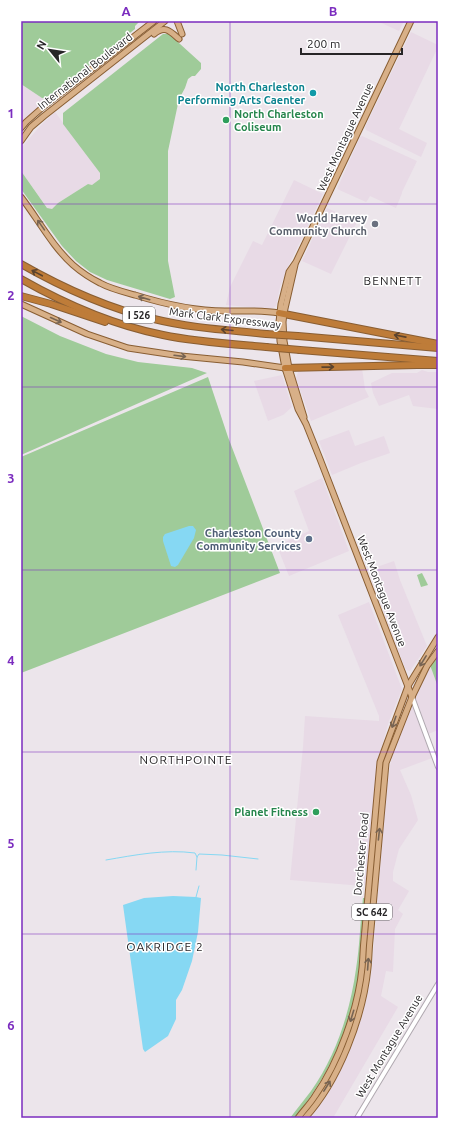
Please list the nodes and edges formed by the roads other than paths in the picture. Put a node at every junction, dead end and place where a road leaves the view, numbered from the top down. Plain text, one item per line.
1 (149, 21) edge
2 (154, 21) edge
3 (164, 21) edge
4 (176, 21) edge
5 (411, 21) edge
6 (144, 28) junction
7 (134, 45) junction
8 (21, 128) edge
9 (21, 140) edge
10 (21, 197) edge
11 (21, 264) edge
12 (21, 279) edge
13 (21, 296) edge
14 (21, 304) edge
15 (282, 313) junction
16 (168, 336) junction
17 (438, 344) edge
18 (438, 348) edge
19 (438, 361) edge
20 (438, 366) edge
21 (287, 368) junction
22 (438, 637) edge
23 (438, 651) edge
24 (408, 686) junction
25 (412, 697) junction
26 (438, 766) edge
27 (438, 984) edge
28 (298, 1118) edge
29 (305, 1118) edge
30 (357, 1118) edge

1 - 6 main road
2 - 6 main road, International Boulevard
3 - 7 main road, International Boulevard
4 - 7 main road
5 - 15 main road, West Montague Avenue
6 - 8 main road, International Boulevard
7 - 9 main road, International Boulevard
15 -> 10 main road
18 -> 11 highway, Mark Clark Expressway / I 526, bridge
12 - 16 highway, I 526
13 - 16 highway
14 -> 21 main road
17 -> 15 highway
15 - 21 main road, West Montague Avenue
16 - 19 highway, I 526, bridge
21 -> 20 highway
21 - 24 main road, West Montague Avenue
22 -> 24 main road, Dorchester Road / SC 642
23 - 25 main road, Dorchester Road / SC 642
24 - 25 main road, West Montague Avenue
24 -> 28 main road, Dorchester Road / SC 642
25 - 26 street, West Montague Avenue
29 -> 25 main road, Dorchester Road / SC 642
27 - 30 street, West Montague Avenue

